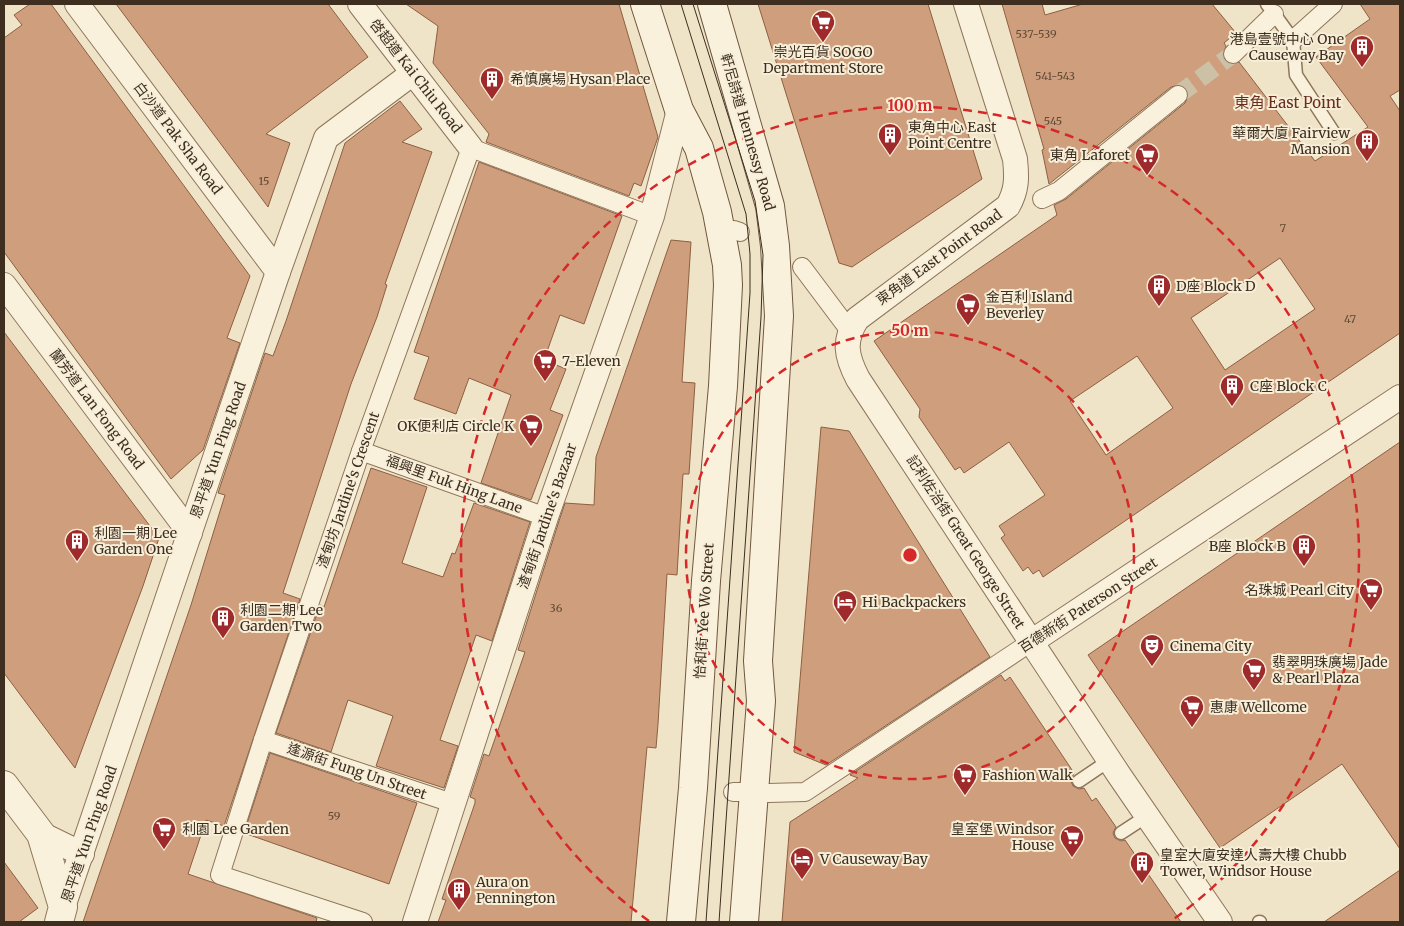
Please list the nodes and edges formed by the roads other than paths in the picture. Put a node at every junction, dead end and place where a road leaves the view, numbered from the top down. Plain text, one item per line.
1 (77, 4) edge
2 (360, 4) edge
3 (644, 4) edge
4 (712, 4) edge
5 (966, 4) edge
6 (1333, 4) edge
7 (1270, 9) edge
8 (1293, 40) junction
9 (1233, 54) tunnel mouth
10 (413, 73) junction
11 (1178, 95) tunnel mouth
12 (679, 110) junction
13 (1334, 133) dead end
14 (471, 148) junction
15 (1042, 199) dead end
16 (652, 216) junction
17 (802, 267) dead end
18 (278, 272) junction
19 (4, 285) edge
20 (850, 331) junction
21 (1400, 397) edge
22 (361, 450) junction
23 (546, 517) junction
24 (190, 533) junction
25 (1031, 642) junction
26 (263, 740) junction
27 (1110, 760) junction
28 (1079, 781) dead end
29 (4, 785) edge
30 (768, 793) dead end
31 (452, 803) junction
32 (1147, 816) junction
33 (1121, 833) dead end
34 (41, 834) junction
35 (82, 854) junction
36 (61, 915) edge
37 (363, 922) edge
38 (415, 922) edge
39 (681, 922) edge
40 (744, 922) edge
41 (1220, 922) edge

1 - 18 street, 白沙道 Pak Sha Road
2 - 10 street, 啓超道 Kai Chiu Road
3 - 12 main road
4 - 40 main road, 軒尼詩道 Hennessy Road
5 - 20 street, 東角道 East Point Road
6 - 8 street
7 - 8 lane
7 - 9 street
8 - 13 lane
10 - 14 street, 啓超道 Kai Chiu Road
10 - 18 street, 恩平道 Yun Ping Road
11 - 15 street
12 - 16 street, 渣甸街 Jardine's Bazaar
12 - 39 main road, 怡和街 Yee Wo Street
14 - 16 street
14 - 22 street, 渣甸坊 Jardine's Crescent
16 - 23 street, 渣甸街 Jardine's Bazaar
17 - 20 street
18 - 24 street, 恩平道 Yun Ping Road
19 - 24 street, 蘭芳道 Lan Fong Road
20 - 25 street, 記利佐治街 Great George Street
21 - 25 street, 百德新街 Paterson Street
22 - 23 street, 福興里 Fuk Hing Lane
22 - 26 street, 渣甸坊 Jardine's Crescent
23 - 31 street, 渣甸街 Jardine's Bazaar
24 - 35 street, 恩平道 Yun Ping Road
25 - 27 street, 記利佐治街 Great George Street
25 - 30 street, 百德新街 Paterson Street
26 - 31 street, 逢源街 Fung Un Street
26 - 37 street, 渣甸坊 Jardine's Crescent
27 - 28 lane
27 - 32 street, 記利佐治街 Great George Street
29 - 34 main road
31 - 38 street, 渣甸街 Jardine's Bazaar
32 - 33 lane
32 - 41 street, 記利佐治街 Great George Street
34 - 35 street
34 - 36 main road
35 - 36 street, 恩平道 Yun Ping Road

